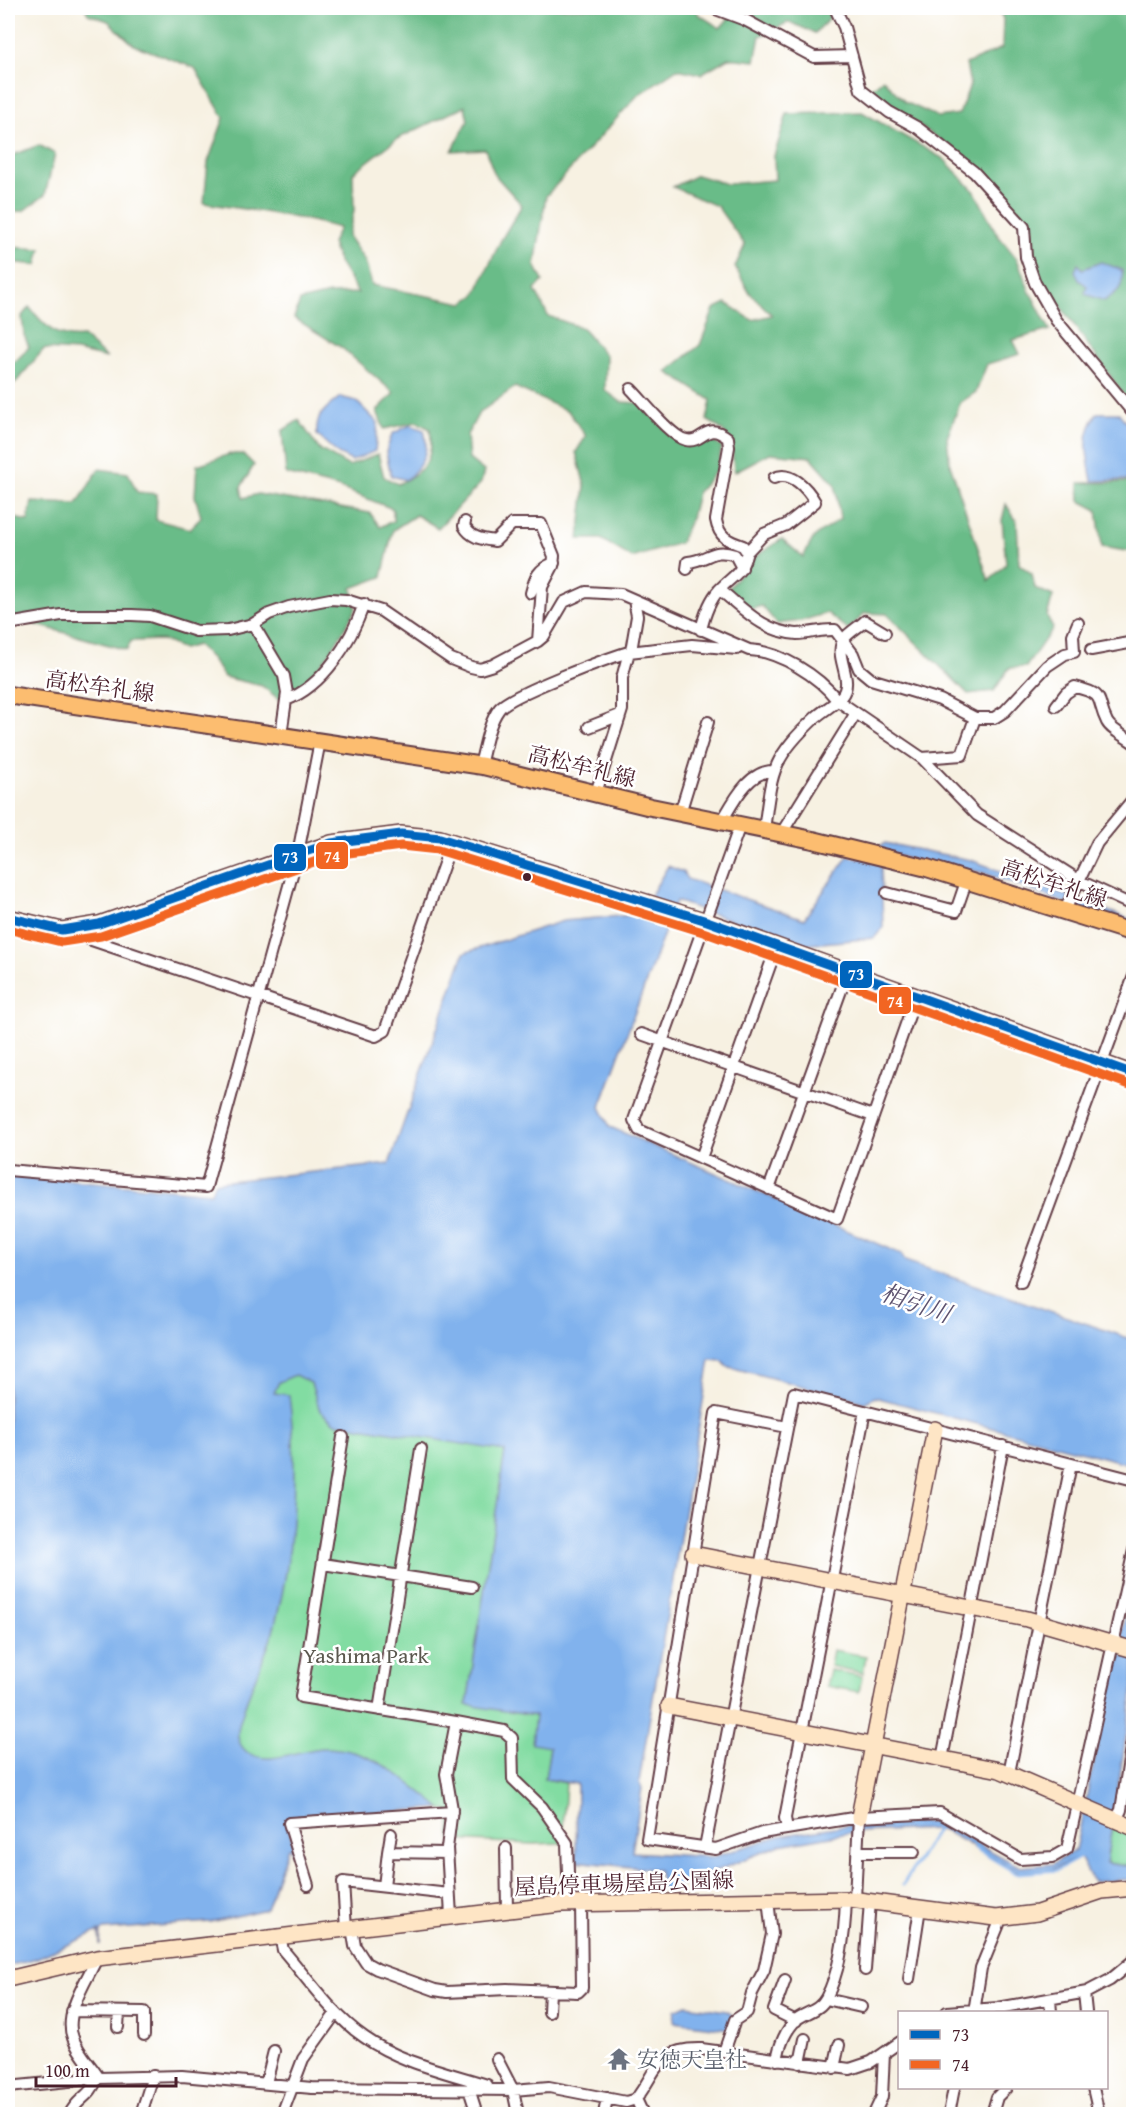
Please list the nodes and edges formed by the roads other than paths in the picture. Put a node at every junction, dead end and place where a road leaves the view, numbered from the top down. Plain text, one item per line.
1 (713, 8) edge
2 (835, 8) edge
3 (852, 56) junction
4 (631, 389) dead end
5 (1134, 414) edge
6 (774, 478) dead end
7 (465, 522) dead end
8 (747, 552) junction
9 (554, 563) junction
10 (742, 568) junction
11 (687, 569) dead end
12 (720, 590) junction
13 (531, 593) dead end
14 (634, 600) junction
15 (364, 604) junction
16 (1078, 623) dead end
17 (8, 624) edge
18 (253, 624) junction
19 (701, 630) junction
20 (885, 633) dead end
21 (844, 639) junction
22 (538, 641) junction
23 (1134, 642) edge
24 (749, 650) junction
25 (1091, 650) dead end
26 (630, 652) junction
27 (8, 694) edge
28 (286, 700) junction
29 (837, 700) junction
30 (1056, 706) dead end
31 (856, 713) junction
32 (620, 715) junction
33 (975, 718) junction
34 (708, 722) dead end
35 (589, 727) dead end
36 (281, 735) junction
37 (320, 741) junction
38 (1134, 743) edge
39 (922, 758) junction
40 (480, 765) junction
41 (773, 771) junction
42 (596, 793) junction
43 (1134, 798) edge
44 (680, 813) junction
45 (722, 821) junction
46 (740, 825) junction
47 (764, 830) junction
48 (781, 834) junction
49 (452, 841) junction
50 (298, 854) junction
51 (967, 879) junction
52 (1080, 881) junction
53 (888, 893) dead end
54 (1134, 906) edge
55 (1065, 910) junction
56 (8, 917) edge
57 (708, 918) junction
58 (62, 930) junction
59 (1134, 933) edge
60 (777, 946) junction
61 (848, 971) junction
62 (1134, 976) edge
63 (259, 996) junction
64 (916, 996) junction
65 (641, 1034) dead end
66 (663, 1042) junction
67 (1101, 1063) junction
68 (733, 1067) junction
69 (1134, 1074) edge
70 (804, 1092) junction
71 (873, 1116) junction
72 (701, 1158) junction
73 (8, 1170) edge
74 (769, 1189) junction
75 (1021, 1282) dead end
76 (865, 1411) junction
77 (787, 1427) junction
78 (935, 1429) junction
79 (343, 1437) dead end
80 (1003, 1446) junction
81 (421, 1449) dead end
82 (1071, 1464) junction
83 (1134, 1480) edge
84 (1134, 1550) edge
85 (693, 1554) junction
86 (323, 1564) junction
87 (760, 1567) junction
88 (400, 1576) junction
89 (831, 1581) junction
90 (472, 1587) dead end
91 (903, 1595) junction
92 (972, 1608) junction
93 (1040, 1622) junction
94 (1115, 1645) junction
95 (1134, 1650) edge
96 (669, 1706) junction
97 (379, 1710) junction
98 (730, 1718) junction
99 (456, 1722) junction
100 (1134, 1729) edge
101 (802, 1732) junction
102 (873, 1745) junction
103 (942, 1759) junction
104 (1009, 1773) junction
105 (1081, 1805) junction
106 (452, 1812) junction
107 (859, 1820) junction
108 (1114, 1820) junction
109 (787, 1828) junction
110 (1134, 1828) edge
111 (391, 1834) dead end
112 (705, 1847) junction
113 (506, 1848) dead end
114 (388, 1852) junction
115 (858, 1852) junction
116 (914, 1852) dead end
117 (447, 1853) junction
118 (308, 1885) dead end
119 (384, 1886) junction
120 (1134, 1888) edge
121 (449, 1894) junction
122 (857, 1899) junction
123 (768, 1900) junction
124 (575, 1903) junction
125 (920, 1908) junction
126 (507, 1910) junction
127 (451, 1916) junction
128 (998, 1918) junction
129 (349, 1928) junction
130 (280, 1936) junction
131 (97, 1958) junction
132 (1134, 1960) edge
133 (865, 1970) dead end
134 (8, 1979) edge
135 (909, 1979) dead end
136 (785, 1980) dead end
137 (550, 1991) junction
138 (1084, 1993) junction
139 (826, 2000) junction
140 (1050, 2000) junction
141 (861, 2007) dead end
142 (974, 2010) edge
143 (72, 2011) junction
144 (1051, 2011) edge
145 (1086, 2011) edge
146 (119, 2012) junction
147 (549, 2012) dead end
148 (336, 2013) junction
149 (796, 2021) junction
150 (118, 2027) dead end
151 (144, 2035) dead end
152 (805, 2040) dead end
153 (898, 2043) edge
154 (839, 2045) dead end
155 (274, 2051) dead end
156 (724, 2052) junction
157 (884, 2053) junction
158 (497, 2059) dead end
159 (777, 2060) junction
160 (800, 2063) junction
161 (834, 2068) junction
162 (153, 2076) junction
163 (98, 2078) junction
164 (266, 2084) junction
165 (294, 2086) junction
166 (8, 2087) edge
167 (496, 2088) junction
168 (469, 2089) junction
169 (954, 2089) edge
170 (1005, 2089) edge
171 (1094, 2089) edge
172 (513, 2090) junction
173 (607, 2098) junction
174 (636, 2099) junction
175 (70, 2115) edge
176 (141, 2115) edge
177 (282, 2115) edge
178 (477, 2115) edge
179 (518, 2115) edge
180 (604, 2115) edge
181 (643, 2115) edge
182 (874, 2115) edge
183 (949, 2115) edge
184 (992, 2115) edge
185 (1099, 2115) edge

1 - 3 street
2 - 3 street
3 - 5 street
4 - 8 street
6 - 8 street
7 - 9 street
8 - 10 street
9 - 13 street
9 - 22 street
10 - 11 street
10 - 12 street
12 - 19 street
12 - 21 street
14 - 19 street
14 - 22 street
14 - 26 street
15 - 18 street
15 - 22 street
15 - 28 street
16 - 33 street
17 - 18 street
18 - 28 street
19 - 24 street
20 - 21 street
21 - 29 street
21 - 33 street
23 - 25 street
24 - 26 street
24 - 29 street
26 - 32 street
26 - 40 street
27 - 36 main road, 高松牟礼線
28 - 36 street
29 - 31 street
29 - 41 street
30 - 38 street
31 - 39 street
31 - 48 street
32 - 35 street
32 - 42 street
33 - 39 street
34 - 44 street
36 - 37 main road, 高松牟礼線
37 - 40 main road, 高松牟礼線
37 - 50 street
39 - 52 street
40 - 42 main road, 高松牟礼線
41 - 45 street
41 - 47 street
42 - 44 main road, 高松牟礼線
43 - 52 street
44 - 45 main road, 高松牟礼線
45 - 46 main road, 高松牟礼線
46 - 47 main road, 高松牟礼線
46 - 57 street
47 - 48 main road, 高松牟礼線
48 - 51 main road, 高松牟礼線
49 - 50 street
49 - 57 street
49 - 63 street
50 - 58 street
50 - 63 street
51 - 53 street
51 - 55 main road, 高松牟礼線
52 - 54 street
52 - 55 street
55 - 59 main road, 高松牟礼線
56 - 58 street
57 - 60 street
57 - 66 street
58 - 63 street
60 - 61 street
60 - 68 street
61 - 64 street
61 - 70 street
62 - 67 street
63 - 73 street
64 - 67 street
64 - 71 street
65 - 66 street
66 - 68 street
66 - 72 street
67 - 69 street
67 - 75 street
68 - 70 street
68 - 72 street
70 - 71 street
70 - 74 street
71 - 74 street
72 - 74 street
76 - 77 street
76 - 78 street
76 - 89 street
77 - 85 street
77 - 87 street
78 - 80 street
78 - 91 street
79 - 86 street
80 - 82 street
80 - 92 street
81 - 88 street
82 - 83 street
82 - 93 street
84 - 94 street
85 - 87 street
85 - 96 street
86 - 88 street
86 - 97 street
87 - 89 street
87 - 98 street
88 - 90 street
88 - 97 street
89 - 91 street
89 - 101 street
91 - 92 street
91 - 102 street
92 - 93 street
92 - 103 street
93 - 94 street
93 - 104 street
94 - 95 street
94 - 105 street
96 - 98 street
96 - 112 street
97 - 99 street
98 - 101 street
98 - 112 street
99 - 106 street
99 - 124 street
100 - 108 street
101 - 102 street
101 - 109 street
102 - 103 street
102 - 107 street
103 - 104 street
104 - 105 street
105 - 107 street
105 - 108 street
106 - 117 street
106 - 118 street
107 - 109 street
107 - 115 street
108 - 110 street
109 - 112 street
111 - 114 street
113 - 126 street
114 - 117 street
114 - 119 street
115 - 116 street
115 - 122 street
117 - 121 street
119 - 121 street
119 - 129 street
120 - 128 street, 屋島停車場屋島公園線
121 - 127 street
122 - 123 street, 屋島停車場屋島公園線
122 - 125 street, 屋島停車場屋島公園線
122 - 133 street
122 - 139 street
123 - 124 street, 屋島停車場屋島公園線
123 - 156 street
124 - 126 street, 屋島停車場屋島公園線
124 - 137 street
125 - 128 street, 屋島停車場屋島公園線
125 - 135 street
126 - 127 street, 屋島停車場屋島公園線
127 - 129 street, 屋島停車場屋島公園線
128 - 142 street
129 - 130 street, 屋島停車場屋島公園線
129 - 137 street
130 - 131 street, 屋島停車場屋島公園線
130 - 148 street
131 - 134 street, 屋島停車場屋島公園線
131 - 143 street
132 - 138 street
136 - 149 street
137 - 147 street
138 - 140 street
138 - 145 street
139 - 141 street
139 - 149 street
140 - 142 street
140 - 144 street
143 - 146 street
143 - 163 street
146 - 150 street
146 - 151 street
148 - 165 street
148 - 167 street
149 - 159 street
152 - 160 street
153 - 157 street
154 - 161 street
155 - 164 street
156 - 159 street
156 - 174 street
157 - 161 street
157 - 182 street
158 - 172 street
159 - 160 street
160 - 161 street
162 - 163 street
162 - 164 street
162 - 176 street
163 - 166 street
163 - 175 street
164 - 165 street
165 - 168 street
165 - 177 street
167 - 168 street
167 - 172 street
168 - 178 street
169 - 183 street
170 - 184 street
171 - 185 street
172 - 173 street
172 - 179 street
173 - 174 street
173 - 180 street
174 - 181 street

